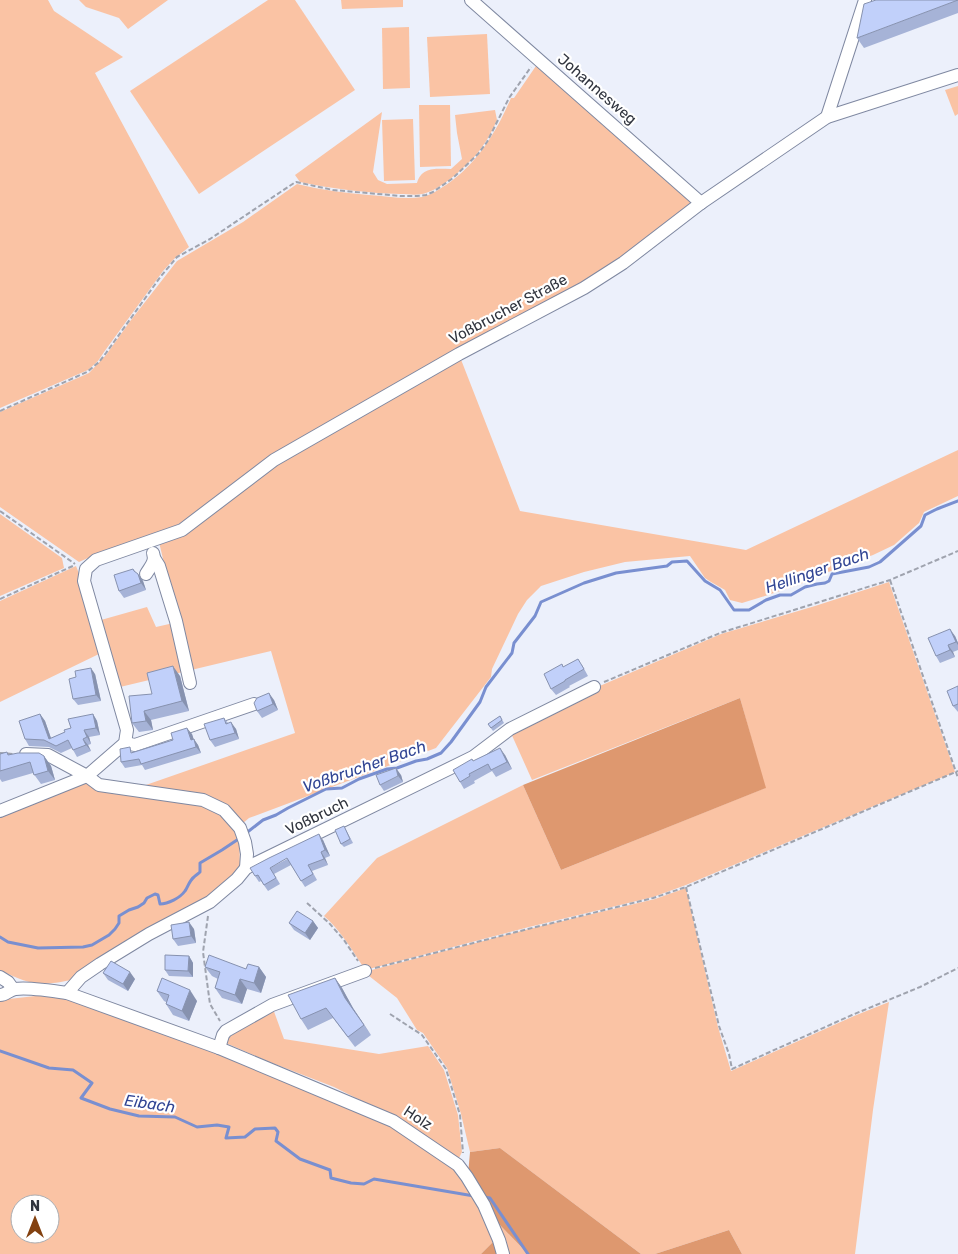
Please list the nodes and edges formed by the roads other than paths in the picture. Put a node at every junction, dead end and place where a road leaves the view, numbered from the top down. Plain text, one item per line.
1 (471, 0) edge
2 (865, 0) edge
3 (958, 75) edge
4 (827, 117) junction
5 (701, 203) junction
6 (150, 541) junction
7 (154, 558) junction
8 (146, 574) dead end
9 (190, 683) dead end
10 (594, 687) road end
11 (254, 704) edge
12 (125, 743) junction
13 (22, 754) edge
14 (87, 776) junction
15 (0, 811) edge
16 (246, 868) junction
17 (365, 971) road end
18 (0, 977) edge
19 (13, 989) junction
20 (67, 993) junction
21 (0, 995) edge
22 (218, 1048) junction
23 (503, 1254) edge

1 - 5 street, Johannesweg
2 - 4 street
3 - 4 street, Voßbrucher Straße
4 - 5 street, Voßbrucher Straße
5 - 6 street, Voßbrucher Straße
6 - 7 street
6 - 12 street, Voßbrucher Straße
7 - 8 street
7 - 9 street
10 - 16 street, Voßbruch
11 - 12 street
12 - 14 street
13 - 14 street
14 - 15 street
14 - 16 street
16 - 20 street, Voßbruch
17 - 22 street
18 - 19 street
19 - 20 street
19 - 21 street
20 - 22 street
22 - 23 street, Holz

